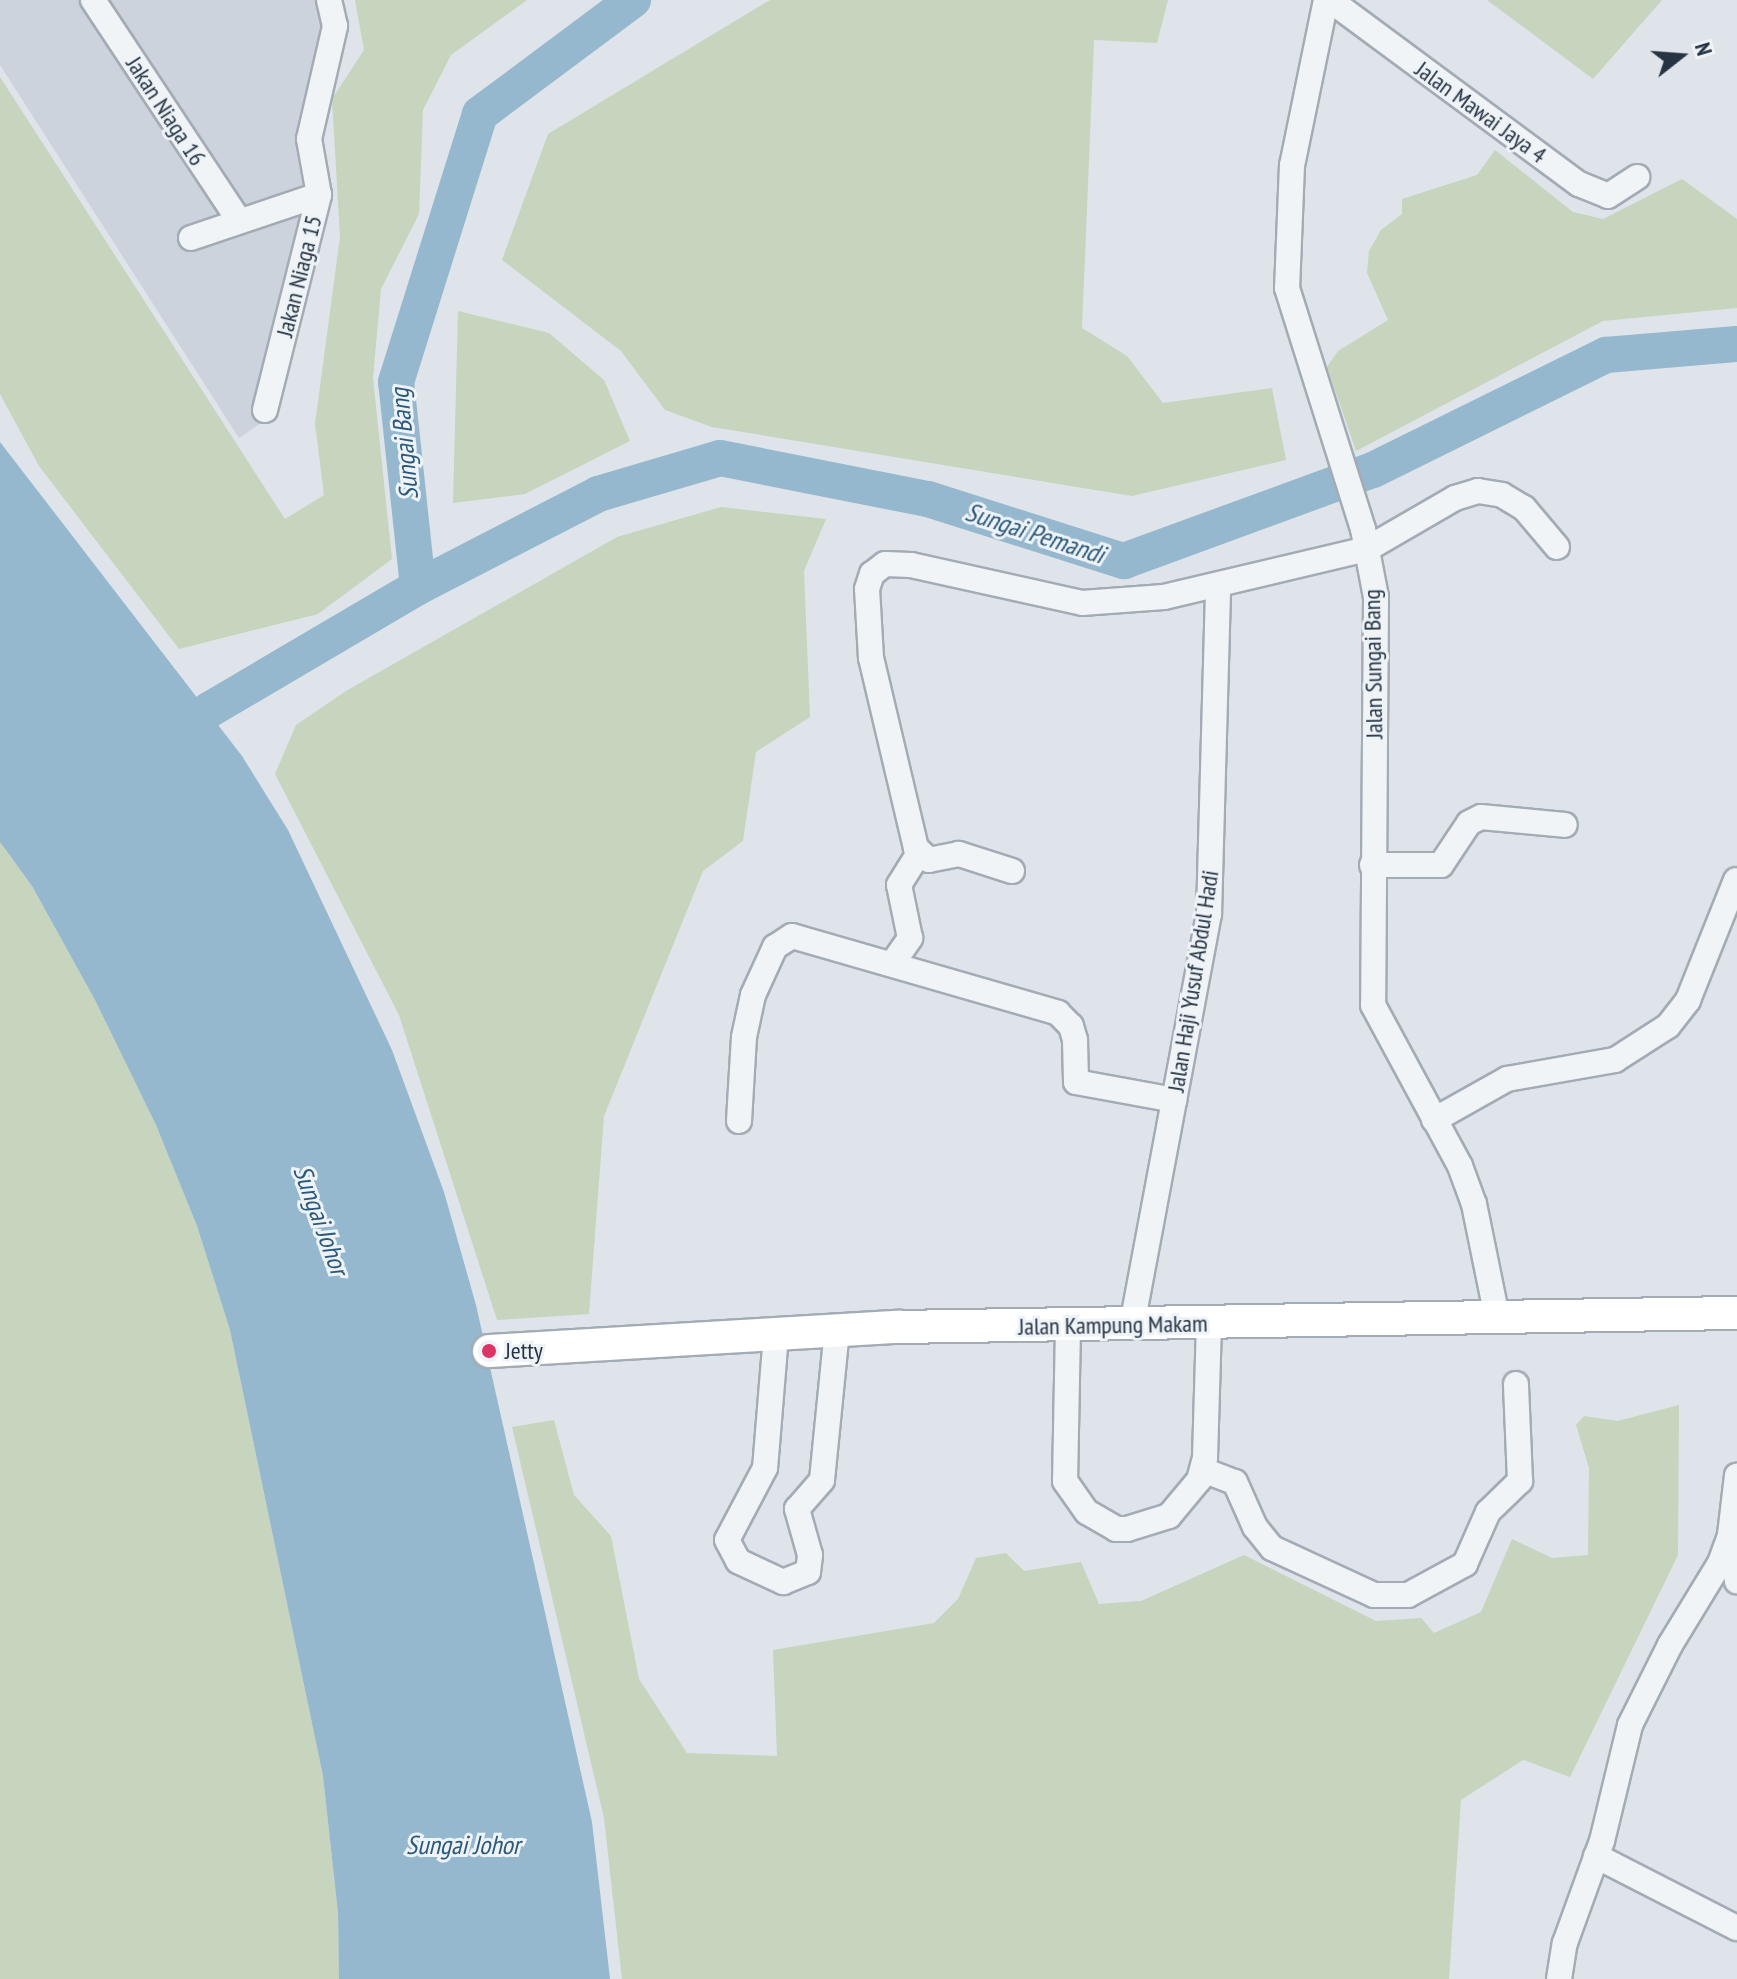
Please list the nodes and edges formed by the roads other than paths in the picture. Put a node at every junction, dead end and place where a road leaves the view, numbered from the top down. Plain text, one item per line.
1 (93, 0) edge
2 (329, 0) edge
3 (1328, 0) edge
4 (1637, 177) dead end
5 (319, 195) junction
6 (239, 221) junction
7 (191, 238) dead end
8 (265, 410) dead end
9 (1365, 539) junction
10 (1557, 547) dead end
11 (1218, 586) junction
12 (1565, 825) dead end
13 (918, 854) junction
14 (1372, 865) junction
15 (1012, 871) dead end
16 (1736, 880) edge
17 (892, 964) junction
18 (1174, 1100) junction
19 (1434, 1120) junction
20 (739, 1121) dead end
21 (1737, 1313) edge
22 (1497, 1317) junction
23 (1209, 1323) junction
24 (1132, 1325) junction
25 (1068, 1327) junction
26 (837, 1331) junction
27 (776, 1335) junction
28 (489, 1351) dead end
29 (1516, 1384) dead end
30 (1203, 1470) junction
31 (1737, 1475) edge
32 (1730, 1535) junction
33 (1737, 1581) edge
34 (1596, 1856) junction
35 (1737, 1928) edge
36 (1559, 1979) edge

1 - 6 street, Jakan Niaga 16
2 - 5 street, Jakan Niaga 15
3 - 4 street, Jalan Mawai Jaya 4
3 - 9 street, Jalan Sungai Bang
5 - 6 street
5 - 8 street, Jakan Niaga 15
6 - 7 street
9 - 10 street
9 - 11 street
9 - 14 street, Jalan Sungai Bang
11 - 13 street
11 - 18 street, Jalan Haji Yusuf Abdul Hadi
12 - 14 street
13 - 15 street
13 - 17 street
14 - 19 street, Jalan Sungai Bang
16 - 19 street
17 - 18 street
17 - 20 street
18 - 24 street, Jalan Haji Yusuf Abdul Hadi
19 - 22 street, Jalan Sungai Bang
21 - 22 street, Jalan Kampung Makam
22 - 23 street, Jalan Kampung Makam
23 - 24 street, Jalan Kampung Makam
23 - 30 street
24 - 25 street, Jalan Kampung Makam
25 - 26 street, Jalan Kampung Makam
25 - 30 street
26 - 27 street, Jalan Kampung Makam
26 - 27 street
27 - 28 street, Jalan Kampung Makam
29 - 30 street
31 - 32 street
32 - 33 street
32 - 34 street
34 - 35 street
34 - 36 street

